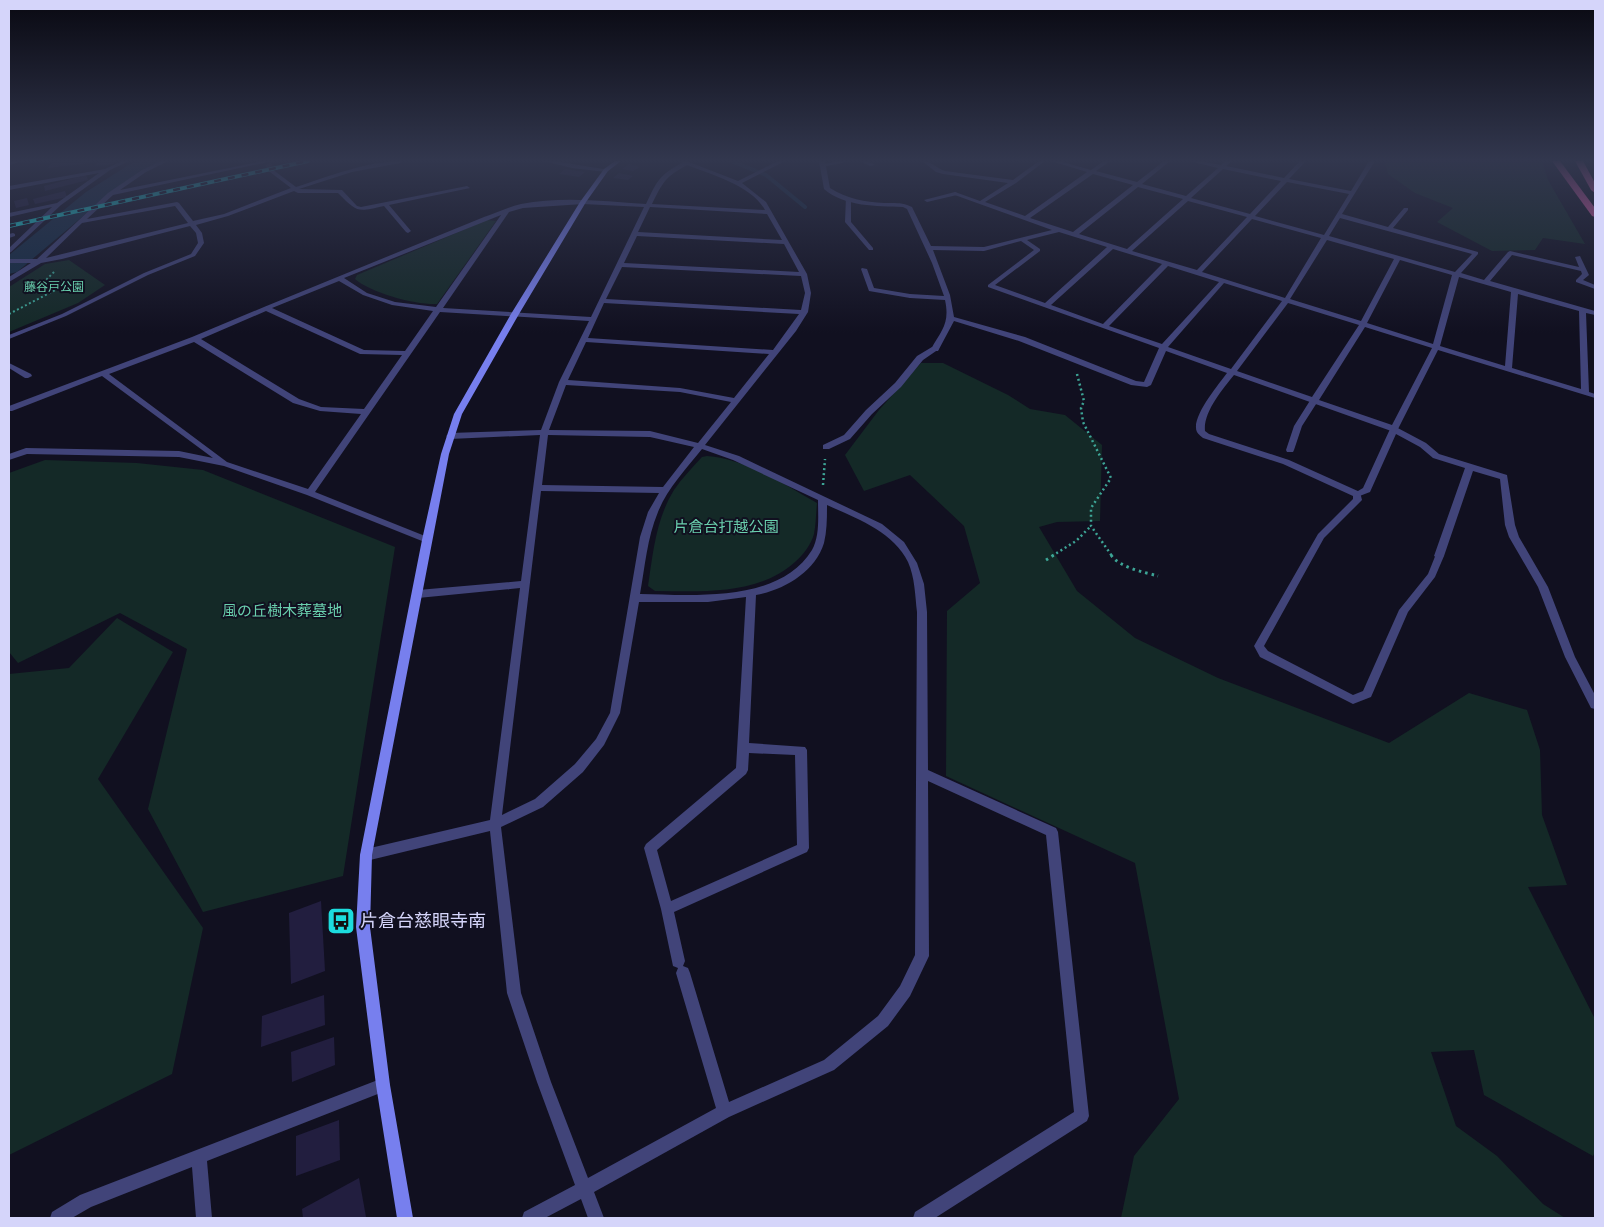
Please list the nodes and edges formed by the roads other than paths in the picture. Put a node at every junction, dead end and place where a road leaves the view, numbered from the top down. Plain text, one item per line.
1 (44, 218) edge
2 (84, 218) edge
3 (100, 218) edge
4 (187, 218) edge
5 (213, 218) edge
6 (398, 218) edge
7 (485, 218) edge
8 (502, 218) edge
9 (573, 218) edge
10 (643, 218) edge
11 (773, 218) edge
12 (848, 218) edge
13 (915, 218) edge
14 (1094, 218) edge
15 (1165, 218) edge
16 (1249, 218) edge
17 (1259, 218) edge
18 (1336, 218) edge
19 (1350, 218) edge
20 (1398, 218) edge
21 (1025, 219) edge
22 (80, 222) junction
23 (191, 224) junction
24 (1389, 229) junction
25 (408, 230) dead end
26 (1059, 230) junction
27 (635, 234) junction
28 (1074, 234) junction
29 (1325, 237) junction
30 (1022, 239) junction
31 (786, 242) junction
32 (1112, 246) junction
33 (929, 248) junction
34 (871, 249) dead end
35 (9, 251) edge
36 (1128, 251) junction
37 (1398, 257) junction
38 (1578, 257) dead end
39 (9, 261) edge
40 (39, 261) junction
41 (1167, 264) junction
42 (620, 265) junction
43 (864, 269) dead end
44 (1584, 270) junction
45 (1198, 273) junction
46 (804, 274) junction
47 (1456, 274) junction
48 (339, 278) junction
49 (9, 280) edge
50 (1223, 281) junction
51 (1486, 282) junction
52 (1595, 287) edge
53 (1515, 290) junction
54 (947, 298) junction
55 (602, 301) junction
56 (1286, 301) junction
57 (1046, 306) junction
58 (266, 308) junction
59 (1582, 309) junction
60 (439, 310) junction
61 (804, 312) junction
62 (1595, 313) edge
63 (515, 314) junction
64 (951, 318) junction
65 (593, 319) junction
66 (1363, 324) junction
67 (1104, 327) junction
68 (9, 336) edge
69 (195, 339) junction
70 (584, 340) junction
71 (1436, 347) junction
72 (1163, 348) junction
73 (776, 352) junction
74 (408, 353) junction
75 (9, 365) edge
76 (1508, 369) junction
77 (1231, 372) junction
78 (104, 374) junction
79 (28, 376) dead end
80 (563, 382) junction
81 (1586, 392) junction
82 (1595, 396) edge
83 (737, 401) junction
84 (1314, 401) junction
85 (9, 409) edge
86 (366, 412) junction
87 (1394, 429) junction
88 (544, 432) junction
89 (450, 436) junction
90 (700, 446) junction
91 (826, 447) road end
92 (1288, 456) junction
93 (9, 457) edge
94 (226, 464) junction
95 (1470, 467) junction
96 (537, 488) junction
97 (664, 490) junction
98 (310, 493) junction
99 (1357, 494) junction
100 (822, 498) junction
101 (427, 540) junction
102 (524, 584) junction
103 (751, 593) junction
104 (418, 594) junction
105 (635, 598) junction
106 (1595, 705) edge
107 (743, 748) junction
108 (923, 773) junction
109 (495, 824) junction
110 (366, 855) junction
111 (668, 909) junction
112 (383, 1085) junction
113 (724, 1112) junction
114 (199, 1158) junction
115 (584, 1188) junction
116 (58, 1218) edge
117 (204, 1218) edge
118 (405, 1218) edge
119 (530, 1218) edge
120 (596, 1218) edge
121 (921, 1218) edge

1 - 35 street
2 - 22 street
3 - 22 street
4 - 23 street
5 - 23 street
6 - 25 street
7 - 48 street
8 - 60 street
9 - 63 street
10 - 27 street
11 - 31 street
12 - 34 street
13 - 33 street
14 - 28 street
15 - 36 street
16 - 45 street
17 - 29 street
18 - 29 street
19 - 24 street
20 - 24 street
21 - 26 street
22 - 40 street
23 - 40 street
23 - 68 street
24 - 47 street
26 - 28 street
26 - 30 street
27 - 31 street
27 - 42 street
28 - 32 street
29 - 37 street
29 - 56 street
30 - 33 street
30 - 57 street
31 - 46 street
32 - 36 street
32 - 57 street
33 - 54 street
36 - 41 street
37 - 47 street
37 - 66 street
38 - 44 street
39 - 40 street
40 - 49 street
41 - 45 street
41 - 67 street
42 - 46 street
42 - 55 street
43 - 54 street
44 - 51 street
44 - 52 street
45 - 50 street
46 - 61 street
47 - 51 street
47 - 71 street
48 - 58 street
48 - 60 street
50 - 56 street
50 - 72 street
51 - 53 street
53 - 59 street
53 - 76 street
54 - 64 street
55 - 61 street
55 - 65 street
56 - 66 street
56 - 77 street
57 - 67 street
58 - 69 street
58 - 74 street
59 - 62 street
59 - 81 street
60 - 63 street
60 - 74 street
61 - 73 street
63 - 65 street
63 - 89 street
64 - 72 street
64 - 91 street
65 - 70 street
66 - 71 street
66 - 84 street
67 - 72 street
69 - 78 street
69 - 86 street
70 - 73 street
70 - 80 street
71 - 76 street
71 - 87 street
72 - 77 street
73 - 83 street
74 - 86 street
75 - 79 street
76 - 81 street
77 - 84 street
77 - 92 street
78 - 85 street
78 - 94 street
80 - 83 street
80 - 88 street
81 - 82 street
83 - 90 street
84 - 87 street
84 - 92 street
86 - 98 street
87 - 95 street
87 - 99 street
88 - 89 street
88 - 90 street
88 - 96 street
89 - 101 street
90 - 97 street
90 - 100 street
92 - 99 street
93 - 94 street
94 - 98 street
95 - 99 street
95 - 106 street
96 - 97 street
96 - 102 street
97 - 105 street
98 - 101 street
100 - 103 street
100 - 108 street
101 - 104 street
102 - 104 street
102 - 109 street
103 - 105 street
103 - 107 street
104 - 110 street
105 - 109 street
107 - 111 street
107 - 111 street
108 - 113 street
108 - 121 street
109 - 110 street
109 - 115 street
110 - 112 street
111 - 113 street
112 - 114 street
112 - 118 street
113 - 115 street
114 - 116 street
114 - 117 street
115 - 119 street
115 - 120 street

